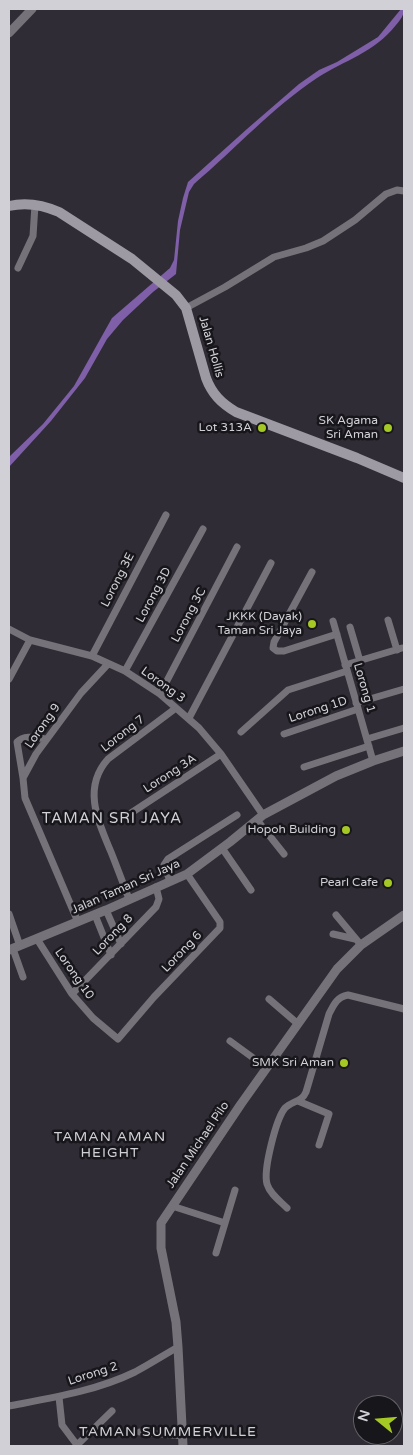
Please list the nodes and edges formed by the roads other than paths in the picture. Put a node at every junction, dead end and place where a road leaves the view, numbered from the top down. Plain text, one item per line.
1 (32, 9) edge
2 (9, 34) edge
3 (404, 191) edge
4 (35, 205) junction
5 (9, 206) edge
6 (18, 268) dead end
7 (186, 308) junction
8 (404, 478) edge
9 (166, 515) dead end
10 (202, 529) dead end
11 (238, 547) dead end
12 (271, 563) dead end
13 (312, 572) dead end
14 (388, 620) dead end
15 (333, 621) dead end
16 (350, 627) dead end
17 (9, 629) edge
18 (337, 634) junction
19 (30, 640) junction
20 (92, 656) junction
21 (360, 661) junction
22 (108, 664) junction
23 (346, 668) junction
24 (125, 671) junction
25 (9, 679) edge
26 (404, 689) edge
27 (160, 694) junction
28 (357, 706) junction
29 (176, 708) junction
30 (189, 718) junction
31 (404, 728) edge
32 (241, 732) dead end
33 (284, 734) dead end
34 (46, 739) junction
35 (368, 743) junction
36 (404, 751) edge
37 (221, 754) junction
38 (373, 760) junction
39 (304, 767) dead end
40 (23, 778) junction
41 (131, 813) dead end
42 (237, 815) dead end
43 (260, 817) junction
44 (222, 848) junction
45 (284, 854) dead end
46 (187, 874) junction
47 (170, 881) junction
48 (156, 887) junction
49 (251, 890) dead end
50 (129, 899) junction
51 (106, 910) junction
52 (9, 914) edge
53 (95, 915) junction
54 (336, 915) dead end
55 (404, 915) edge
56 (78, 922) junction
57 (333, 934) dead end
58 (37, 939) junction
59 (358, 942) junction
60 (121, 944) junction
61 (14, 948) edge
62 (111, 955) junction
63 (23, 977) dead end
64 (72, 994) junction
65 (269, 999) dead end
66 (404, 1009) edge
67 (298, 1024) junction
68 (118, 1039) joint
69 (230, 1041) dead end
70 (267, 1068) junction
71 (298, 1101) junction
72 (319, 1145) dead end
73 (235, 1190) dead end
74 (172, 1206) junction
75 (287, 1208) dead end
76 (225, 1223) junction
77 (216, 1253) dead end
78 (178, 1347) junction
79 (59, 1397) junction
80 (9, 1406) edge
81 (112, 1411) dead end
82 (140, 1432) dead end
83 (183, 1436) junction
84 (77, 1446) edge
85 (183, 1446) edge

1 - 2 street
3 - 7 street
4 - 5 main road, Jalan Hollis
4 - 6 street
4 - 7 main road, Jalan Hollis
7 - 8 main road, Jalan Hollis
9 - 20 street, Lorong 3E
10 - 24 street, Lorong 3D
11 - 27 street, Lorong 3C
12 - 30 street
13 - 18 street
14 - 21 street
15 - 18 street, Lorong 1
16 - 21 street
17 - 19 street, Lorong 3
18 - 23 street, Lorong 1
19 - 20 street, Lorong 3
19 - 25 street
20 - 22 street, Lorong 3
21 - 23 street
22 - 24 street, Lorong 3
22 - 34 street, Lorong 9
23 - 28 street, Lorong 1
23 - 32 street
24 - 27 street, Lorong 3
26 - 28 street, Lorong 1D
27 - 29 street, Lorong 3
28 - 33 street, Lorong 1D
28 - 35 street, Lorong 1
29 - 30 street, Lorong 3
29 - 50 street, Lorong 7
30 - 37 street, Lorong 3
31 - 35 street
34 - 40 street, Lorong 9
34 - 40 street
35 - 38 street, Lorong 1
35 - 39 street
36 - 38 street, Jalan Taman Sri Jaya
37 - 41 street, Lorong 3A
37 - 43 street, Lorong 3
38 - 43 street, Jalan Taman Sri Jaya
40 - 56 street
42 - 47 street
43 - 44 street, Jalan Taman Sri Jaya
43 - 45 street
44 - 46 street, Jalan Taman Sri Jaya
44 - 49 street
46 - 47 street, Jalan Taman Sri Jaya
46 - 68 street, Lorong 6
47 - 48 street, Jalan Taman Sri Jaya
48 - 50 street, Jalan Taman Sri Jaya
48 - 60 street, Lorong 8
50 - 51 street, Jalan Taman Sri Jaya
51 - 53 street, Jalan Taman Sri Jaya
51 - 60 street
52 - 61 street
53 - 56 street, Jalan Taman Sri Jaya
53 - 62 street
54 - 59 street
55 - 59 street, Jalan Michael Pilo
56 - 58 street, Jalan Taman Sri Jaya
57 - 59 street
58 - 61 street, Jalan Taman Sri Jaya
58 - 64 street, Lorong 10
59 - 67 street, Jalan Michael Pilo
60 - 62 street, Lorong 8
61 - 63 street
62 - 64 street, Lorong 8
64 - 68 street, Lorong 10
65 - 67 street
66 - 71 street
67 - 70 street, Jalan Michael Pilo
69 - 70 street
70 - 74 street, Jalan Michael Pilo
71 - 72 street
71 - 75 street
73 - 76 street
74 - 76 street
74 - 78 street, Jalan Michael Pilo
76 - 77 street
78 - 79 street, Lorong 2
78 - 83 street, Jalan Michael Pilo
79 - 80 street, Lorong 2
79 - 84 street
81 - 84 street
82 - 83 street
83 - 85 street, Jalan Michael Pilo

